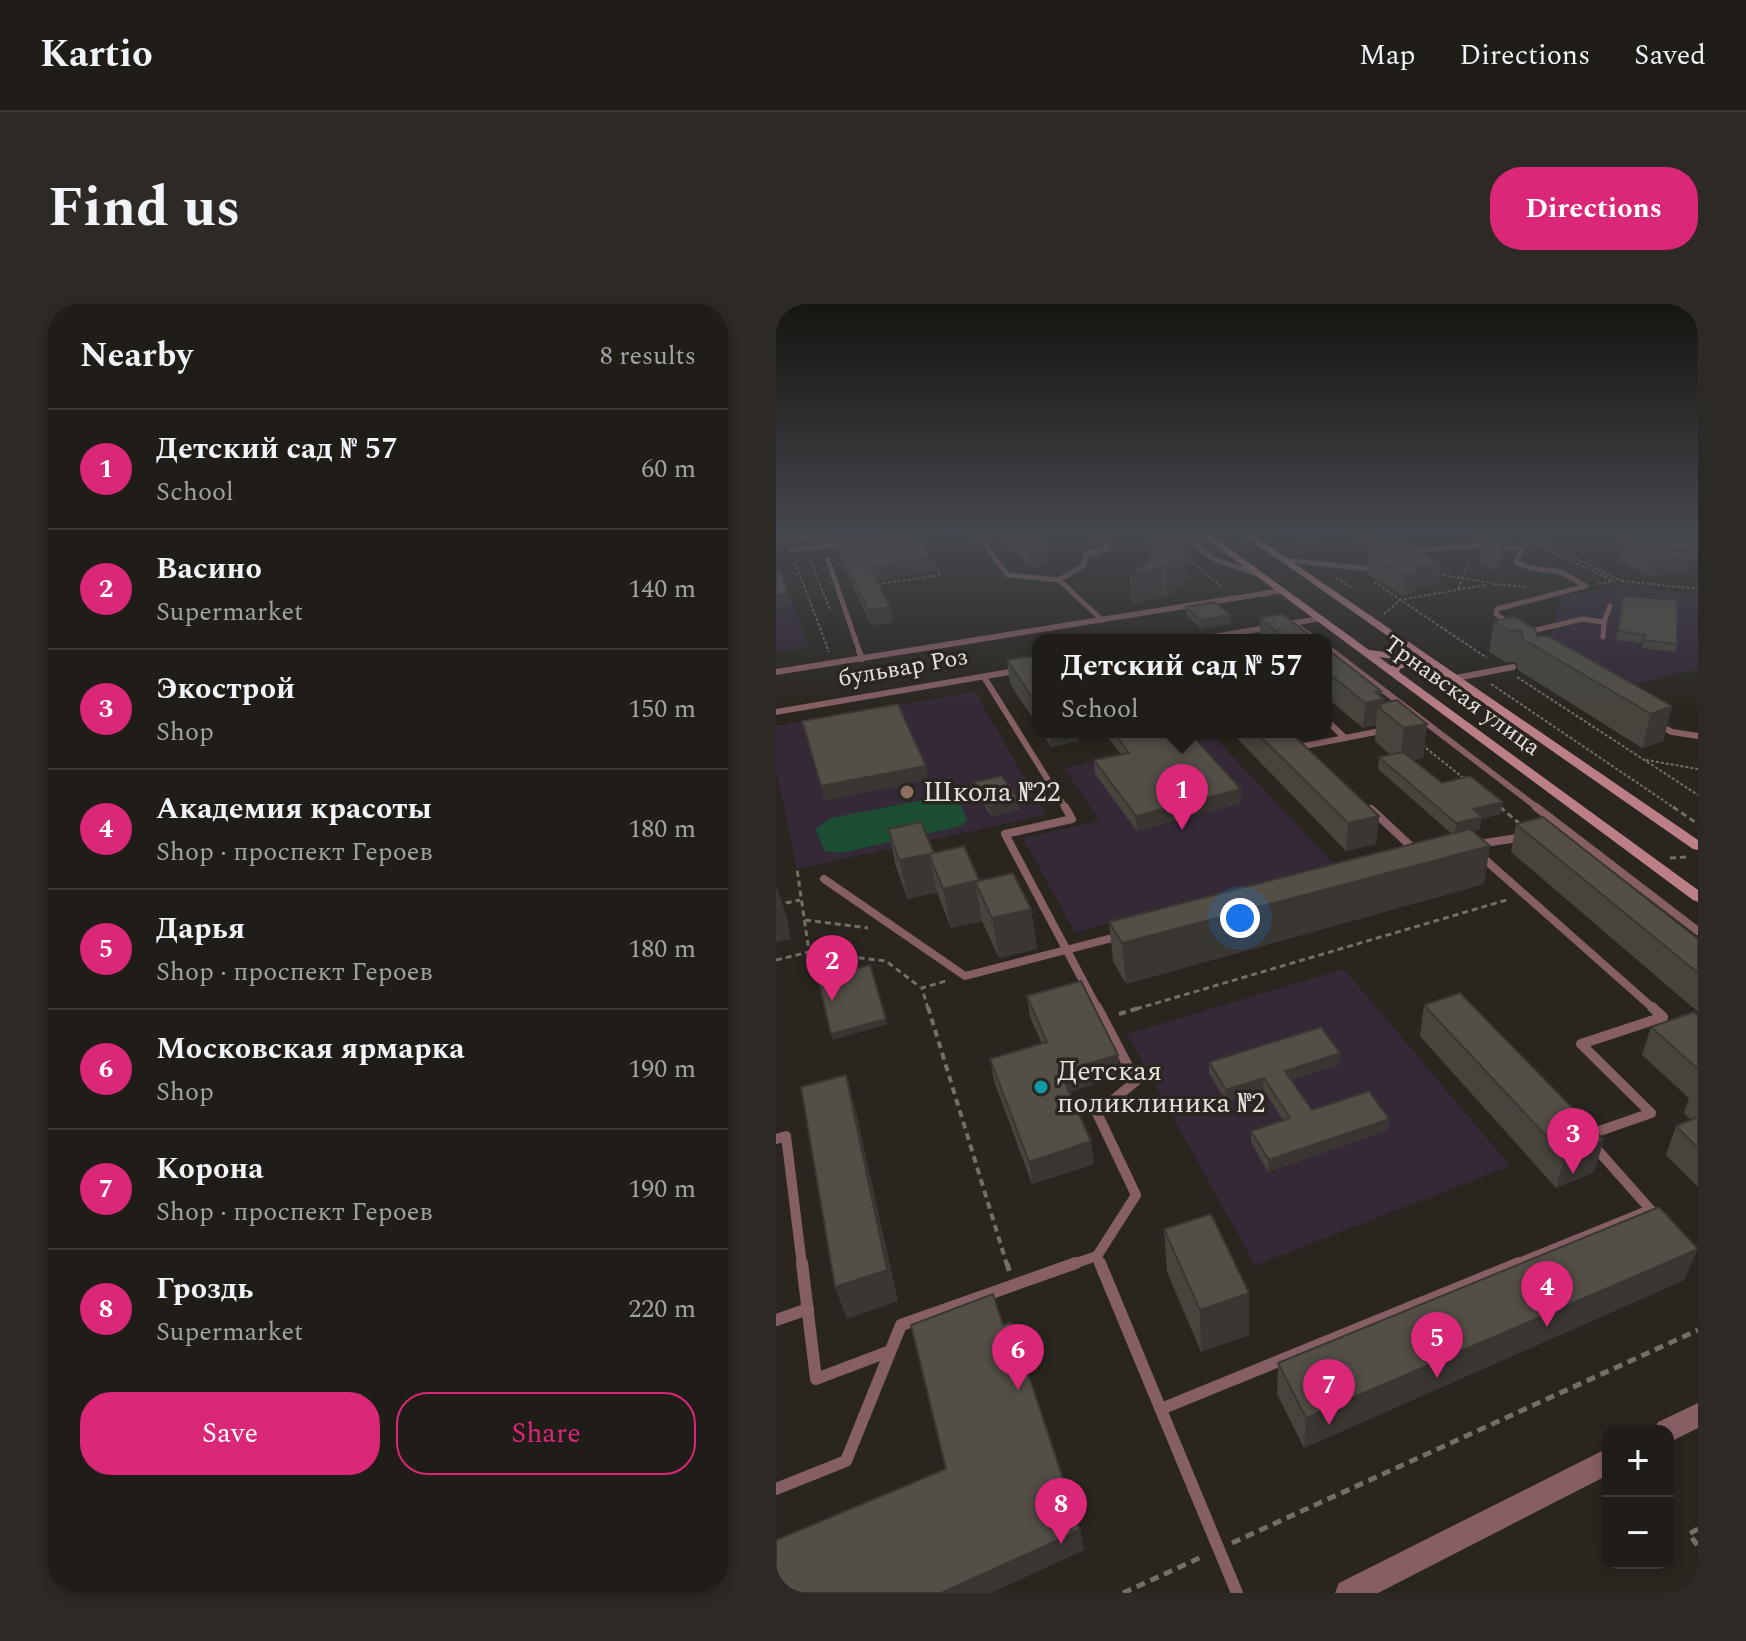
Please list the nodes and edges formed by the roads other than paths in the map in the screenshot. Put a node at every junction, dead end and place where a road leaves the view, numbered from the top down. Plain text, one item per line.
1 (839, 591) edge
2 (1071, 591) edge
3 (1281, 591) joint
4 (1329, 591) edge
5 (1568, 591) edge
6 (1610, 606) dead end
7 (1319, 619) junction
8 (1102, 620) junction
9 (1604, 622) junction
10 (1293, 623) junction
11 (1515, 627) edge
12 (1229, 634) edge
13 (1309, 634) edge
14 (1603, 637) dead end
15 (1534, 640) edge
16 (1407, 645) junction
17 (1362, 651) junction
18 (1332, 652) edge
19 (862, 659) junction
20 (1437, 665) junction
21 (1513, 667) edge
22 (1032, 668) edge
23 (776, 672) edge
24 (1393, 673) junction
25 (984, 677) junction
26 (1456, 678) junction
27 (776, 712) edge
28 (1647, 718) edge
29 (1424, 722) junction
30 (1412, 724) edge
31 (1332, 726) edge
32 (1400, 727) edge
33 (1698, 736) edge
34 (1345, 738) junction
35 (1297, 739) edge
36 (1304, 746) junction
37 (1315, 756) edge
38 (1369, 806) edge
39 (1563, 828) junction
40 (1549, 832) edge
41 (1535, 836) edge
42 (1698, 846) edge
43 (1407, 861) edge
44 (824, 879) dead end
45 (1698, 897) edge
46 (1698, 931) edge
47 (1129, 934) edge
48 (1068, 950) junction
49 (776, 1139) edge
50 (1650, 1210) junction
51 (1669, 1230) edge
52 (1097, 1256) junction
53 (808, 1309) junction
54 (776, 1320) edge
55 (890, 1351) junction
56 (1161, 1409) junction
57 (1698, 1415) edge
58 (1674, 1427) edge
59 (1602, 1464) edge
60 (776, 1489) edge
61 (1237, 1593) edge
62 (1349, 1593) edge

1 - 19 lane
2 - 8 lane
3 - 7 main road, Трнавская улица
3 - 8 street, бульвар Роз
4 - 16 main road, Трнавская улица
5 - 11 lane
6 - 9 lane
7 - 10 street
7 - 17 main road, Трнавская улица
8 - 19 street, бульвар Роз
9 - 14 lane
9 - 15 lane
10 - 12 street
10 - 13 lane
16 - 17 main road
16 - 20 main road, Трнавская улица
17 - 24 main road, Трнавская улица
18 - 29 lane
19 - 23 street, бульвар Роз
20 - 24 main road
20 - 26 main road, Трнавская улица
21 - 26 lane
22 - 25 street, бульвар Роз
24 - 45 main road, Трнавская улица
25 - 27 street, бульвар Роз
25 - 48 lane
26 - 42 main road, Трнавская улица
28 - 33 lane
29 - 30 lane
29 - 39 lane
31 - 34 lane
32 - 34 lane
34 - 36 lane
35 - 36 lane
36 - 37 lane
38 - 43 lane
39 - 40 lane
39 - 46 lane
41 - 50 lane
44 - 48 lane
47 - 48 lane
48 - 52 lane
49 - 53 lane
50 - 51 lane
50 - 56 lane
52 - 55 lane
52 - 56 lane
53 - 54 lane
53 - 55 lane
55 - 60 lane
56 - 61 lane
57 - 58 street
59 - 62 street

